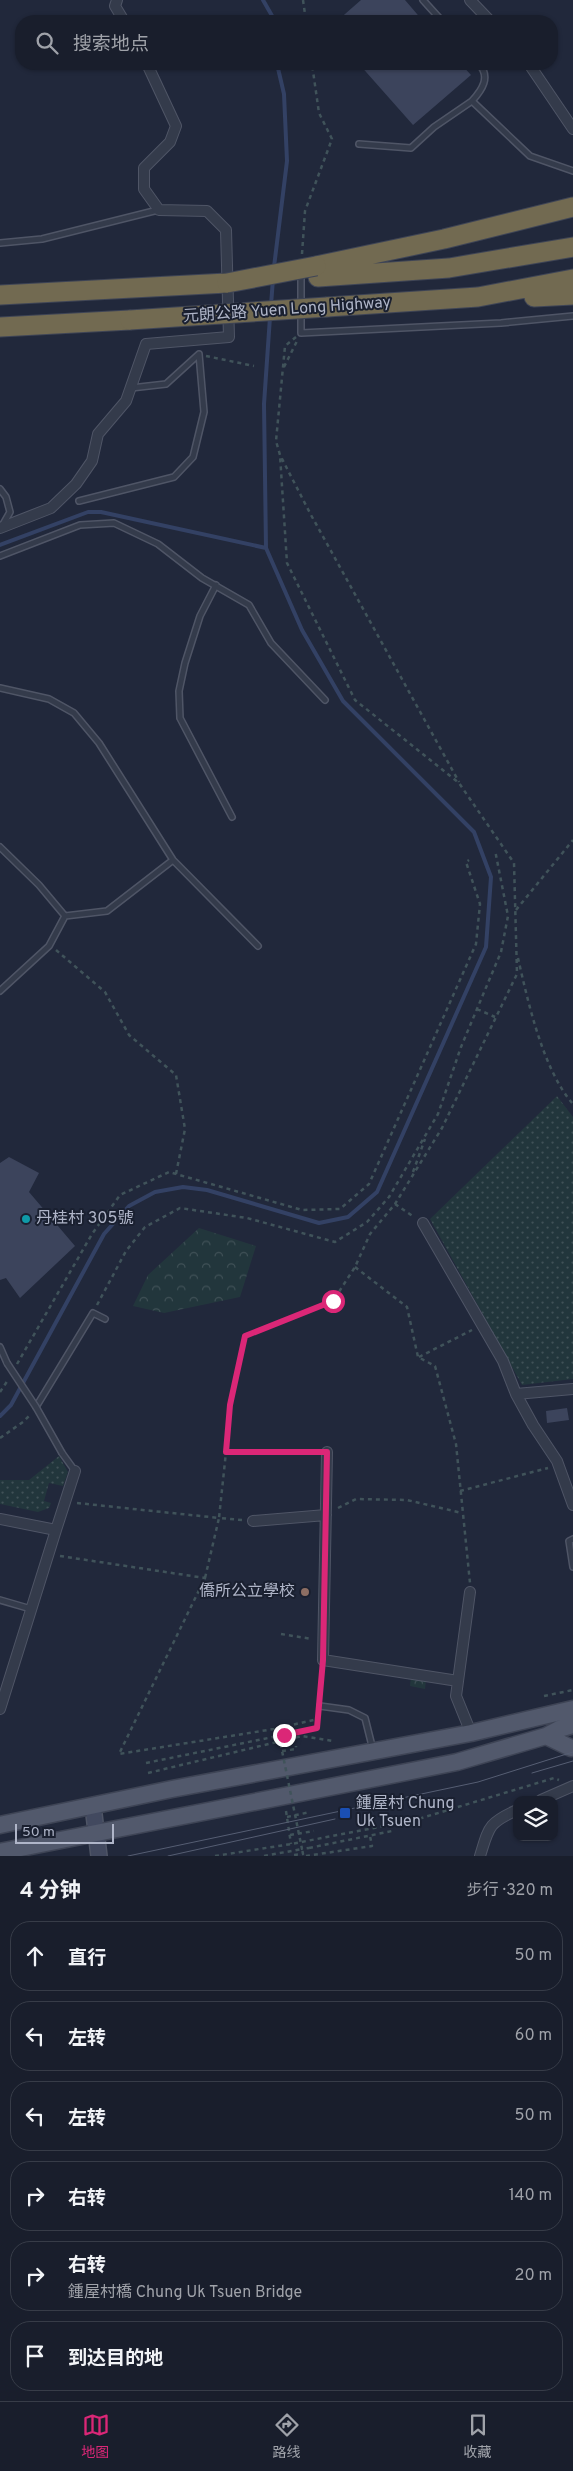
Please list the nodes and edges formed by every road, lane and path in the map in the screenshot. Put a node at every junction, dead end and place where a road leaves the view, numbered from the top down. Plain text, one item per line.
1 (116, 0) edge
2 (303, 0) edge
3 (423, 0) edge
4 (470, 0) edge
5 (120, 15) edge
6 (305, 15) edge
7 (437, 15) edge
8 (484, 15) edge
9 (150, 70) edge
10 (313, 70) edge
11 (484, 70) edge
12 (533, 70) edge
13 (472, 101) junction
14 (573, 129) edge
15 (359, 144) dead end
16 (573, 171) edge
17 (573, 207) edge
18 (159, 210) junction
19 (0, 243) edge
20 (573, 247) edge
21 (312, 272) junction
22 (573, 279) edge
23 (0, 295) edge
24 (573, 295) edge
25 (478, 297) junction
26 (573, 316) edge
27 (0, 327) edge
28 (301, 333) junction
29 (199, 354) junction
30 (254, 366) dead end
31 (283, 369) junction
32 (130, 388) junction
33 (280, 455) junction
34 (0, 489) edge
35 (79, 501) dead end
36 (1, 527) edge
37 (0, 556) edge
38 (216, 585) junction
39 (0, 688) edge
40 (324, 700) dead end
41 (460, 783) junction
42 (232, 817) dead end
43 (573, 840) edge
44 (0, 847) edge
45 (495, 850) dead end
46 (173, 860) junction
47 (469, 860) dead end
48 (516, 911) junction
49 (65, 916) junction
50 (49, 946) junction
51 (258, 946) dead end
52 (516, 953) junction
53 (0, 991) edge
54 (477, 1009) junction
55 (495, 1017) junction
56 (573, 1104) edge
57 (427, 1131) junction
58 (176, 1174) junction
59 (411, 1178) junction
60 (395, 1204) junction
61 (423, 1223) joint
62 (92, 1234) junction
63 (98, 1236) dead end
64 (122, 1250) dead end
65 (126, 1251) junction
66 (355, 1267) junction
67 (92, 1313) junction
68 (104, 1319) dead end
69 (482, 1324) junction
70 (0, 1348) edge
71 (418, 1357) junction
72 (13, 1372) junction
73 (573, 1389) edge
74 (0, 1392) edge
75 (516, 1394) junction
76 (36, 1407) junction
77 (0, 1438) edge
78 (226, 1452) junction
79 (327, 1452) joint
80 (558, 1466) junction
81 (75, 1471) joint
82 (460, 1491) junction
83 (572, 1499) edge
84 (66, 1502) junction
85 (462, 1513) junction
86 (326, 1515) junction
87 (219, 1518) junction
88 (0, 1519) edge
89 (253, 1521) joint
90 (56, 1530) junction
91 (573, 1539) edge
92 (49, 1554) junction
93 (573, 1567) edge
94 (205, 1578) junction
95 (470, 1592) joint
96 (0, 1600) edge
97 (31, 1609) junction
98 (281, 1634) dead end
99 (324, 1641) junction
100 (323, 1660) junction
101 (458, 1681) junction
102 (573, 1690) edge
103 (544, 1696) dead end
104 (320, 1706) junction
105 (0, 1709) edge
106 (573, 1709) edge
107 (318, 1719) junction
108 (573, 1725) edge
109 (471, 1733) junction
110 (546, 1736) junction
111 (278, 1737) junction
112 (333, 1741) dead end
113 (295, 1747) dead end
114 (572, 1750) edge
115 (282, 1751) junction
116 (373, 1751) junction
117 (481, 1755) junction
118 (146, 1763) dead end
119 (148, 1774) dead end
120 (554, 1778) dead end
121 (573, 1786) edge
122 (550, 1796) edge
123 (93, 1806) junction
124 (286, 1811) dead end
125 (310, 1812) dead end
126 (513, 1812) edge
127 (287, 1817) junction
128 (0, 1825) edge
129 (314, 1831) dead end
130 (392, 1831) dead end
131 (96, 1832) junction
132 (290, 1835) junction
133 (370, 1836) junction
134 (291, 1844) junction
135 (302, 1849) junction
136 (0, 1852) edge
137 (296, 1855) edge
138 (99, 1856) edge
139 (215, 1856) edge
140 (265, 1856) edge
141 (306, 1856) edge
142 (480, 1856) edge

1 - 5 street
2 - 6 path
3 - 7 lane
4 - 8 street
9 - 18 street
10 - 21 path
11 - 13 lane
12 - 14 street
13 - 15 lane
13 - 16 lane
17 - 21 highway
18 - 19 lane
18 - 32 street
20 - 21 highway, 元朗公路 Yuen Long Highway
21 - 23 highway, 元朗公路 Yuen Long Highway, bridge
21 - 28 lane
22 - 25 highway, 元朗公路 Yuen Long Highway
24 - 25 highway
25 - 27 highway, 元朗公路 Yuen Long Highway, bridge
26 - 28 lane
28 - 31 path
28 - 31 path
29 - 30 path
29 - 32 lane
29 - 35 lane
31 - 33 path
32 - 36 street
33 - 41 path
33 - 41 path
34 - 36 lane
37 - 38 lane
38 - 40 lane
38 - 42 lane
39 - 46 lane
41 - 48 path
43 - 48 path
44 - 49 lane
45 - 54 path
46 - 49 lane
46 - 51 lane
47 - 58 path
48 - 52 path
49 - 50 lane
50 - 53 lane
50 - 58 path
52 - 55 path
52 - 56 path
54 - 55 path
54 - 57 path
55 - 59 path
57 - 59 path
57 - 65 path
58 - 62 path
59 - 60 path
60 - 61 path
60 - 66 path
61 - 69 street
62 - 63 path
62 - 72 path
64 - 65 path
65 - 67 path
66 - 71 path
66 - 78 path
67 - 68 lane
67 - 76 lane
69 - 71 path
69 - 75 street
70 - 72 lane, bridge
71 - 82 path
72 - 74 path
72 - 76 lane, bridge
73 - 75 street
75 - 80 street
76 - 77 path
76 - 81 lane, bridge
78 - 79 path
78 - 87 path
79 - 86 street
80 - 82 path
80 - 83 street
81 - 84 street
82 - 85 path
84 - 87 path
84 - 90 street
85 - 86 path
85 - 95 path
86 - 89 street
86 - 99 street
87 - 89 path
87 - 94 path
88 - 90 street
90 - 92 street
91 - 93 lane
92 - 94 path
92 - 97 street
94 - 107 path
95 - 101 street
96 - 97 lane
97 - 105 street
98 - 99 path
99 - 100 street
100 - 101 street
100 - 104 path
101 - 109 street
102 - 103 path
104 - 107 path
104 - 116 lane
106 - 109 main road
107 - 111 path
108 - 110 main road
109 - 116 main road
109 - 117 main road
110 - 114 main road
110 - 117 main road
111 - 115 path, bridge
111 - 118 path
112 - 119 path
113 - 115 path
115 - 135 path, bridge
116 - 123 main road
117 - 131 main road
120 - 134 path
121 - 122 street
123 - 128 main road
123 - 131 street
124 - 127 path
125 - 127 path
126 - 142 street
127 - 132 path
129 - 132 path
130 - 133 path
131 - 136 main road
131 - 138 street
132 - 134 path
133 - 135 path
133 - 141 path
134 - 139 path
135 - 137 path
135 - 140 path

